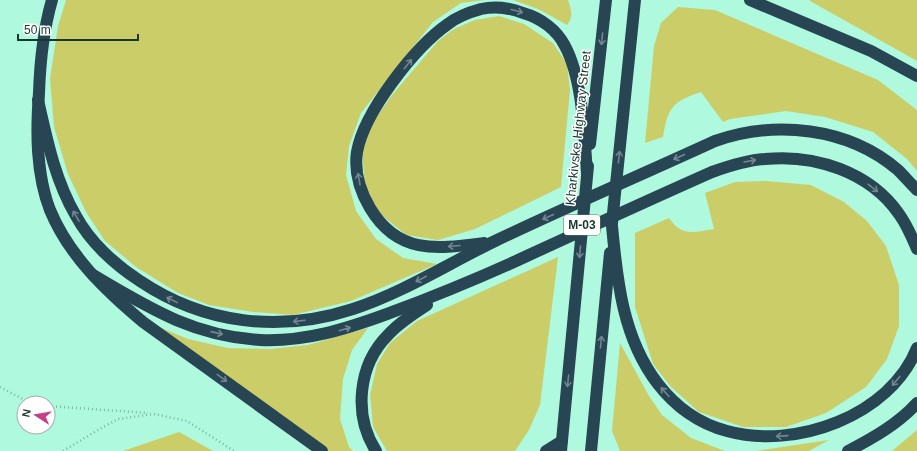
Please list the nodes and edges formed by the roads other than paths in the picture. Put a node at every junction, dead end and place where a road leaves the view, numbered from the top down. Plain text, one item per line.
1 (52, 0) edge
2 (606, 0) edge
3 (635, 0) edge
4 (750, 0) edge
5 (917, 76) edge
6 (38, 100) junction
7 (587, 172) junction
8 (917, 190) edge
9 (612, 226) junction
10 (493, 242) junction
11 (917, 249) edge
12 (94, 275) junction
13 (452, 290) junction
14 (917, 348) edge
15 (917, 403) edge
16 (561, 446) edge
17 (322, 451) edge
18 (376, 451) edge
19 (546, 451) edge
20 (591, 451) edge
21 (848, 451) edge

1 - 6 highway
2 -> 7 highway, Kharkivske Highway Street / М-03
9 -> 3 highway, М-03
4 - 5 highway
10 -> 6 highway
6 - 12 highway
10 -> 7 highway
7 -> 16 highway, Kharkivske Highway Street / М-03
8 -> 10 highway
14 -> 9 highway
20 -> 9 highway, М-03
13 -> 11 highway
12 -> 13 highway
12 -> 17 highway
13 - 18 highway
15 - 21 highway
16 - 19 highway

